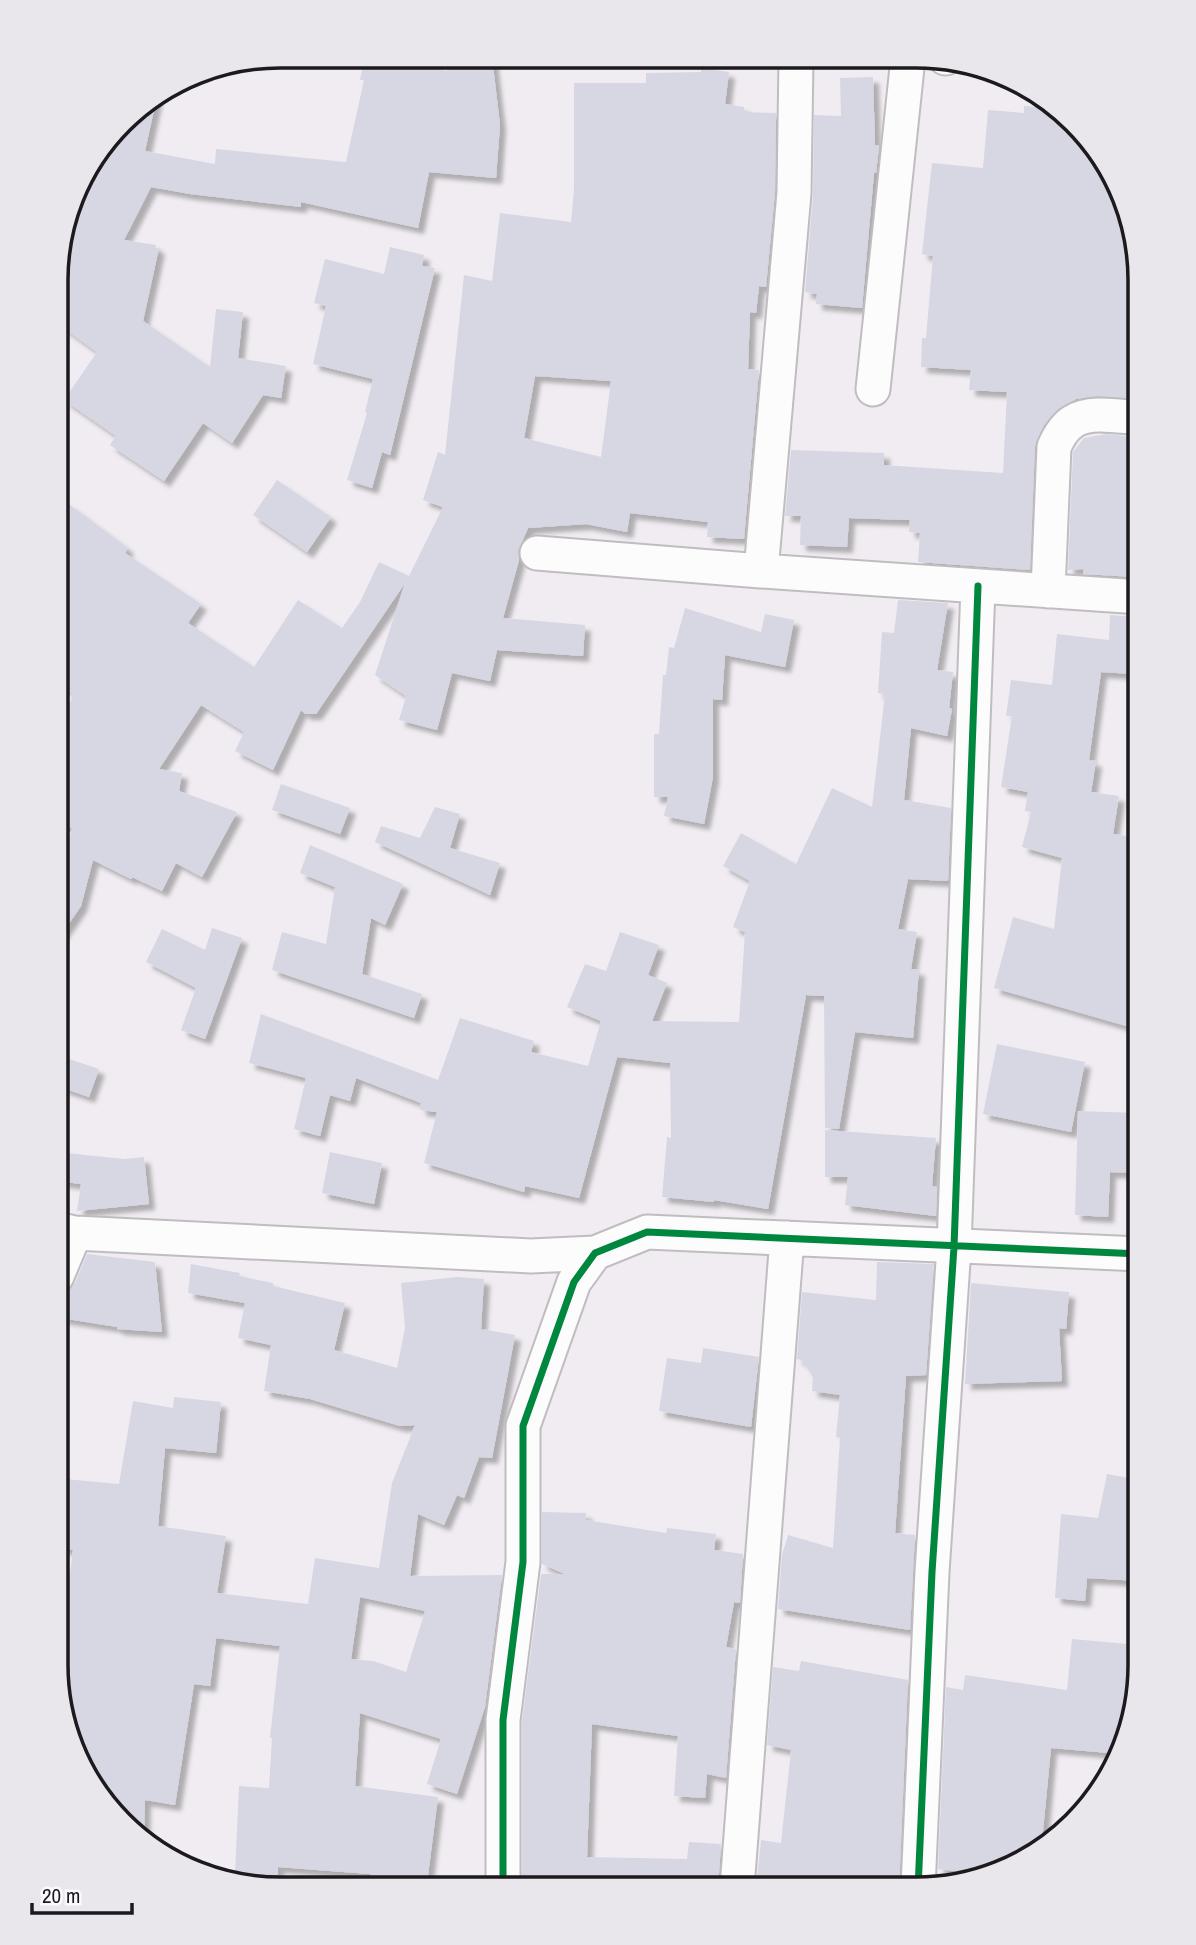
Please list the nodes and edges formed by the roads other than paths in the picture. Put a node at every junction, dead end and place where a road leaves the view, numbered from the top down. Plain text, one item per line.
1 (796, 68) edge
2 (907, 68) edge
3 (873, 389) dead end
4 (1128, 417) edge
5 (537, 553) dead end
6 (761, 571) junction
7 (978, 586) junction
8 (1048, 591) junction
9 (1128, 596) edge
10 (68, 1231) edge
11 (787, 1238) junction
12 (954, 1247) junction
13 (595, 1253) junction
14 (1127, 1254) edge
15 (503, 1877) edge
16 (738, 1877) edge
17 (919, 1877) edge

1 - 6 street
2 - 3 street
4 - 8 street
5 - 6 street
6 - 7 street
7 - 8 street
7 - 12 street
8 - 9 street
10 - 13 street
11 - 12 street
11 - 13 street
11 - 16 street
12 - 14 street
12 - 17 street
13 - 15 street

